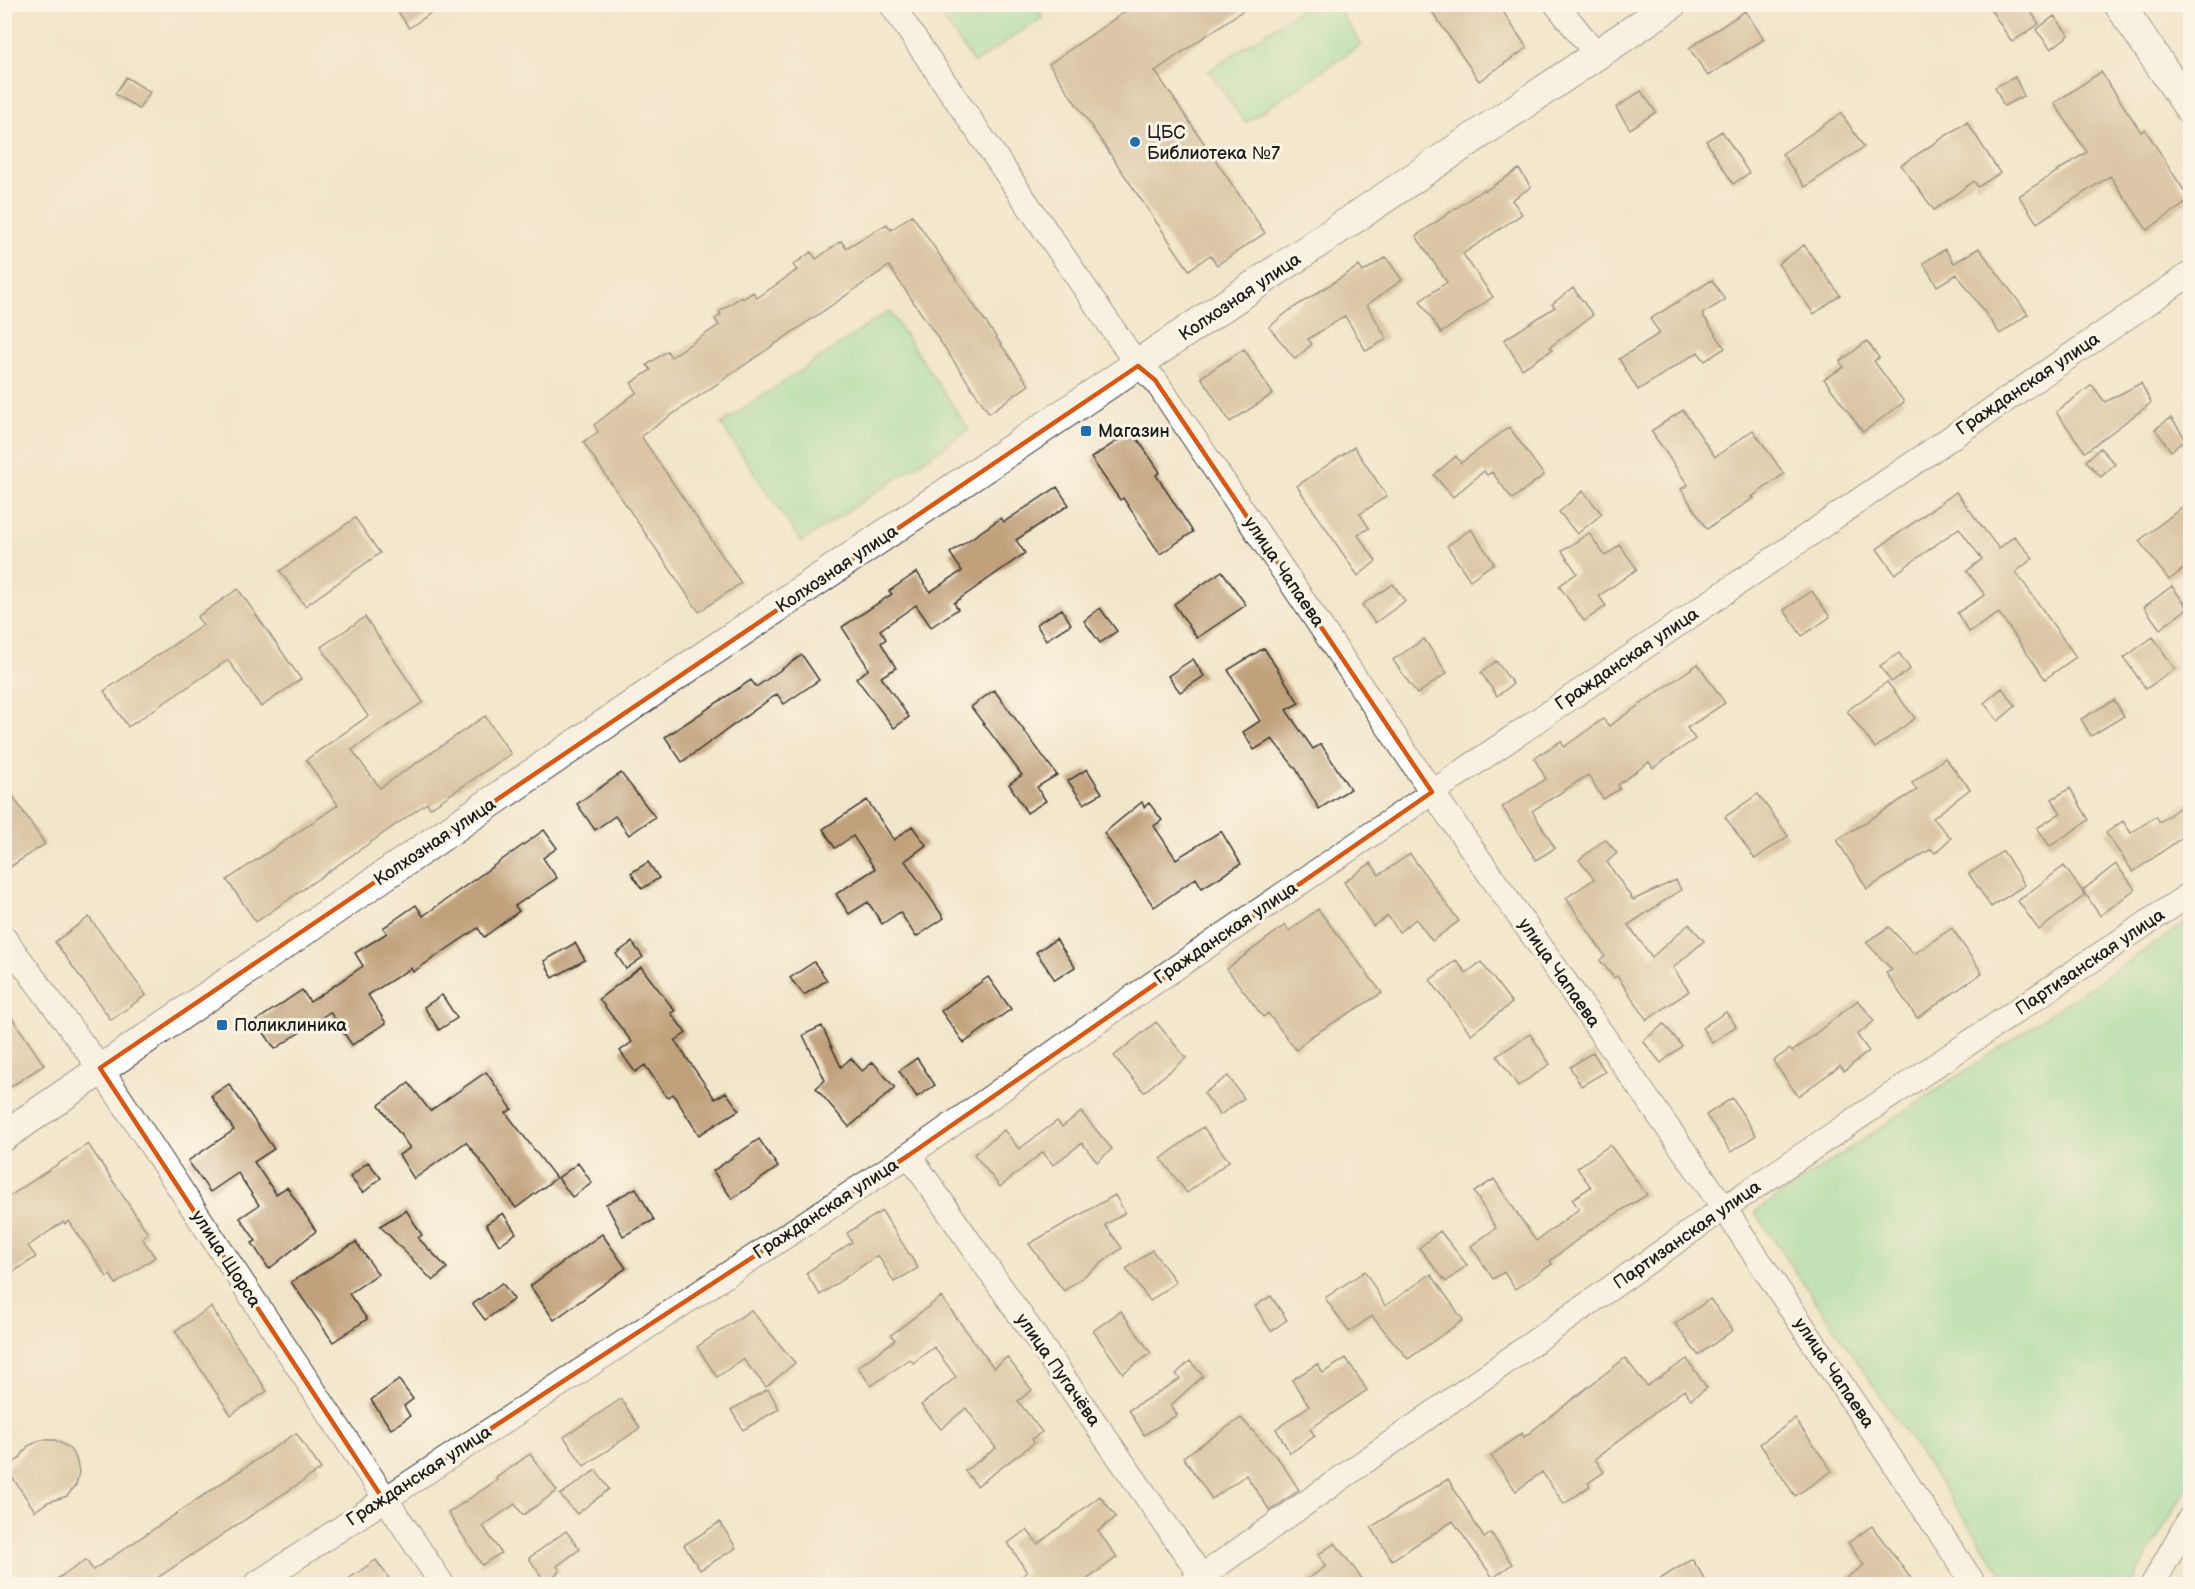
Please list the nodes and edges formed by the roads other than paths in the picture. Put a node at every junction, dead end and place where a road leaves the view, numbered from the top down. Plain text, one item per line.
1 (891, 4) edge
2 (1556, 4) edge
3 (1672, 4) edge
4 (2119, 4) edge
5 (1597, 55) junction
6 (2190, 109) edge
7 (2190, 274) edge
8 (1138, 366) junction
9 (1432, 792) junction
10 (2190, 894) edge
11 (4, 938) edge
12 (100, 1068) junction
13 (4, 1136) edge
14 (909, 1155) junction
15 (1724, 1208) junction
16 (383, 1499) junction
17 (2190, 1518) edge
18 (1200, 1582) edge
19 (256, 1584) edge
20 (441, 1584) edge
21 (1974, 1584) edge
22 (2153, 1584) edge

1 - 8 street, улица Чапаева
2 - 5 street
3 - 5 street, Колхозная улица
4 - 6 street
5 - 8 street, Колхозная улица
7 - 9 street, Гражданская улица
8 - 9 street, улица Чапаева
8 - 12 street, Колхозная улица
9 - 14 street, Гражданская улица
9 - 15 street, улица Чапаева
10 - 15 street, Партизанская улица
11 - 12 street, улица Щорса
12 - 13 street, Колхозная улица
12 - 16 street, улица Щорса
14 - 16 street, Гражданская улица
14 - 18 street, улица Пугачёва
15 - 18 street, Партизанская улица
15 - 21 street, улица Чапаева
16 - 19 street, Гражданская улица
16 - 20 street, улица Щорса
17 - 22 street

